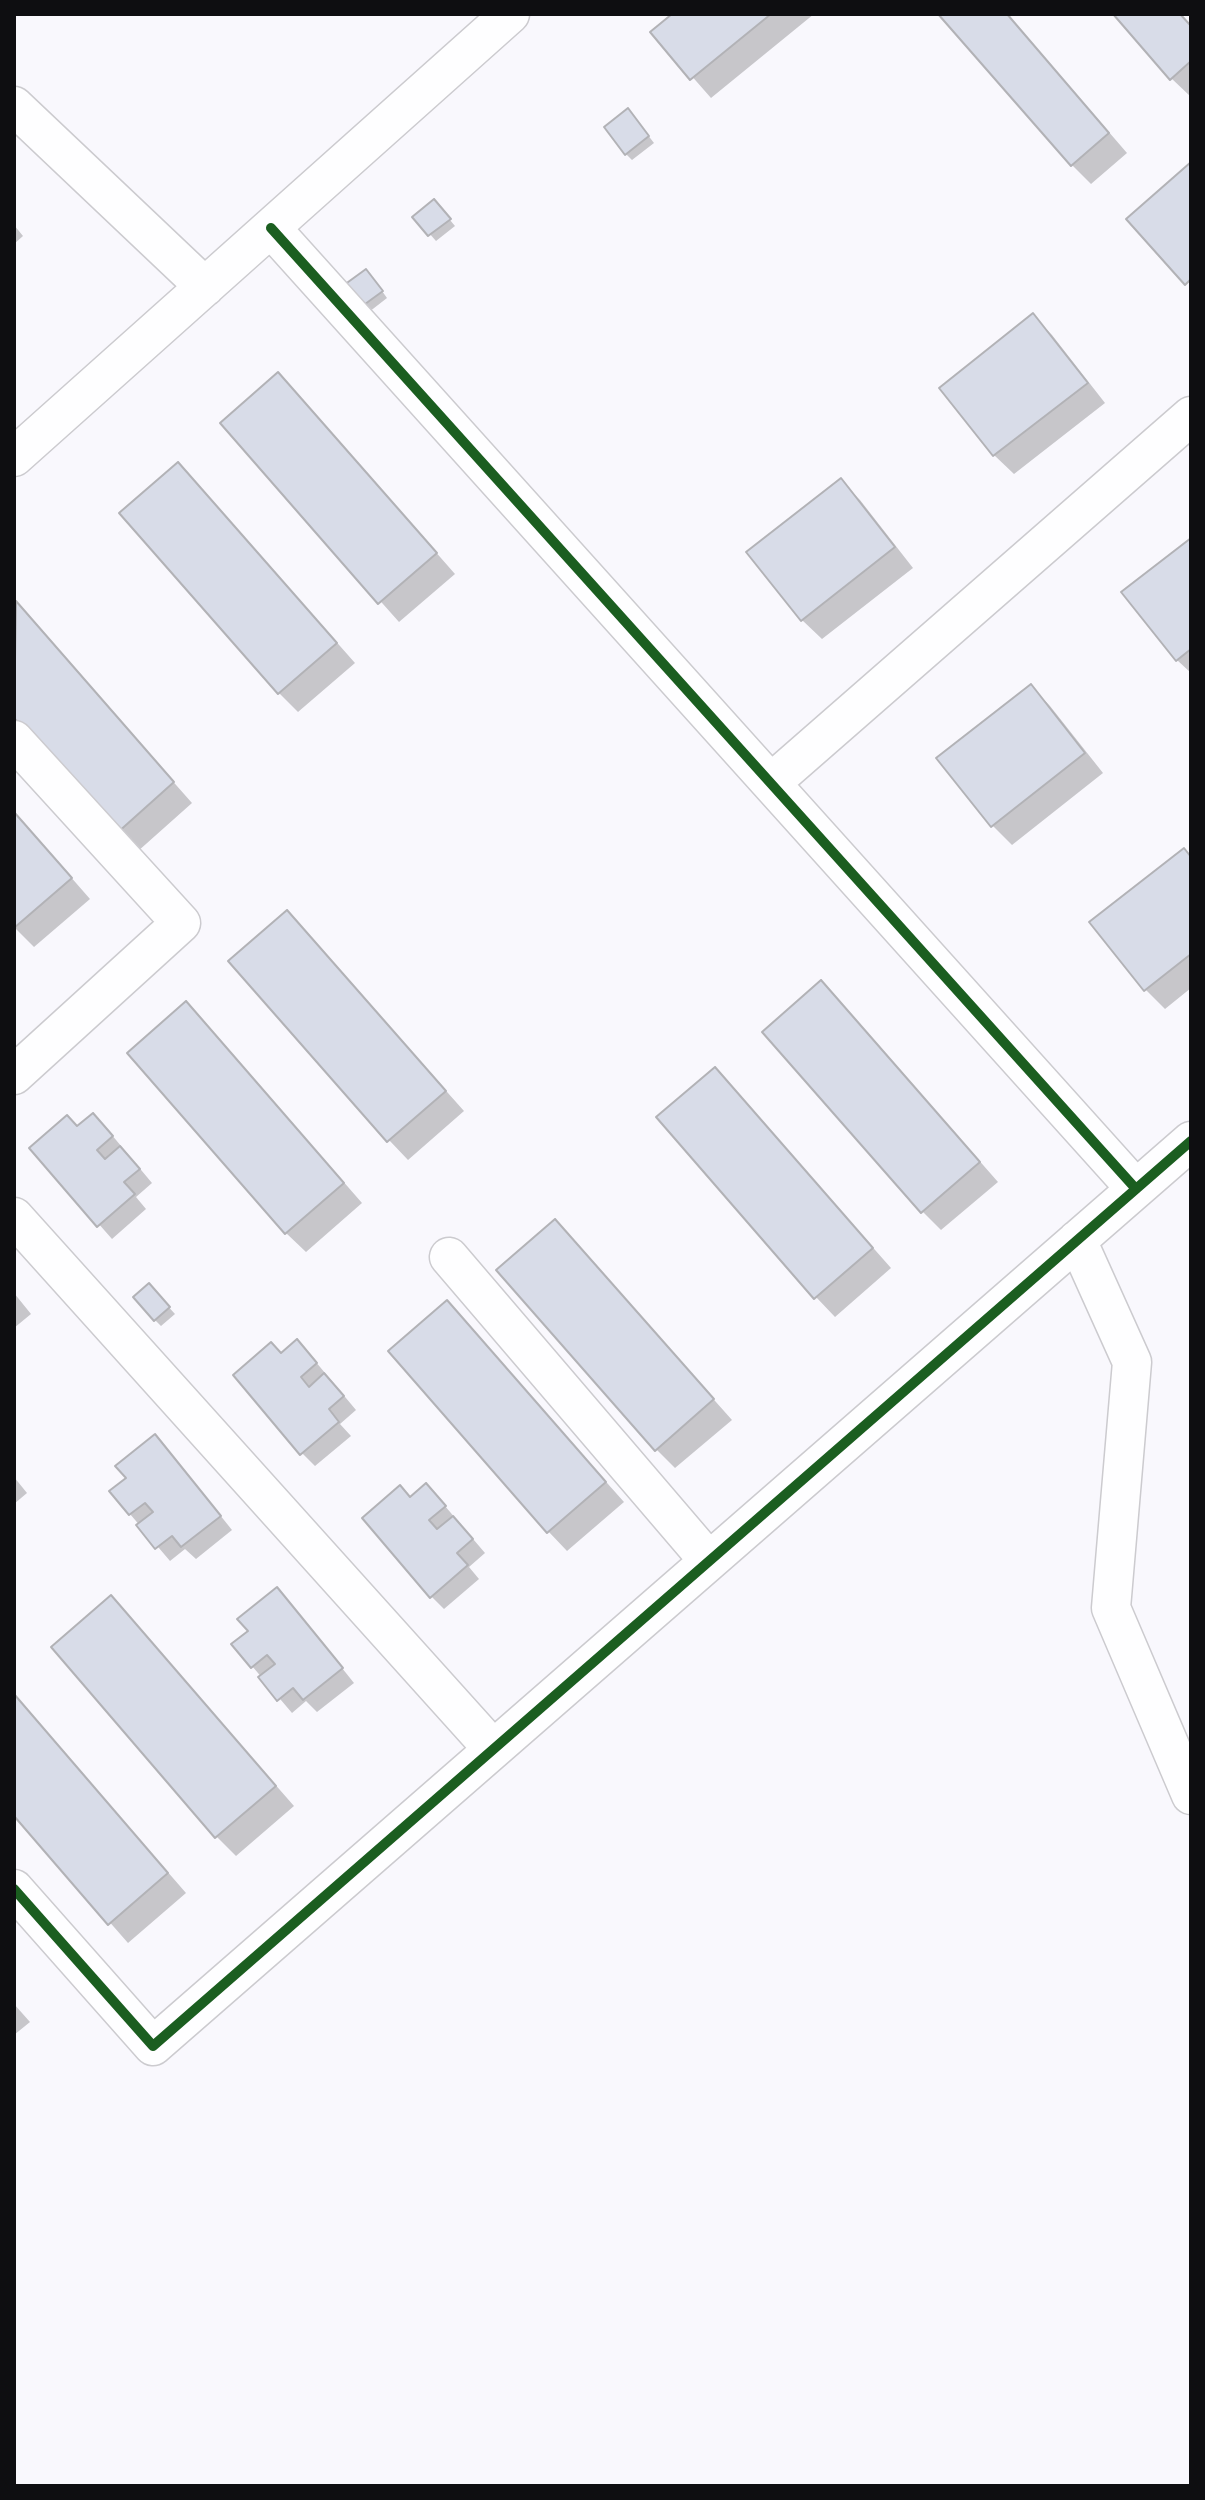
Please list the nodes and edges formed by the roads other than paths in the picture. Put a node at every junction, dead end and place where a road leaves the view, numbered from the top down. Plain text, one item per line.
1 (510, 14) edge
2 (14, 106) edge
3 (271, 228) junction
4 (205, 287) junction
5 (1191, 416) edge
6 (14, 457) edge
7 (14, 740) edge
8 (771, 783) junction
9 (14, 1075) edge
10 (1191, 1141) edge
11 (1136, 1189) junction
12 (14, 1217) edge
13 (1077, 1240) junction
14 (449, 1257) dead end
15 (709, 1561) junction
16 (493, 1749) junction
17 (1191, 1795) edge
18 (14, 1889) edge

1 - 3 street
2 - 4 street
3 - 4 street
3 - 8 street
4 - 6 street
5 - 8 street
7 - 9 street
8 - 11 street
10 - 11 street
11 - 13 street
12 - 16 street
13 - 15 street
13 - 17 street
14 - 15 street
15 - 16 street
16 - 18 street

